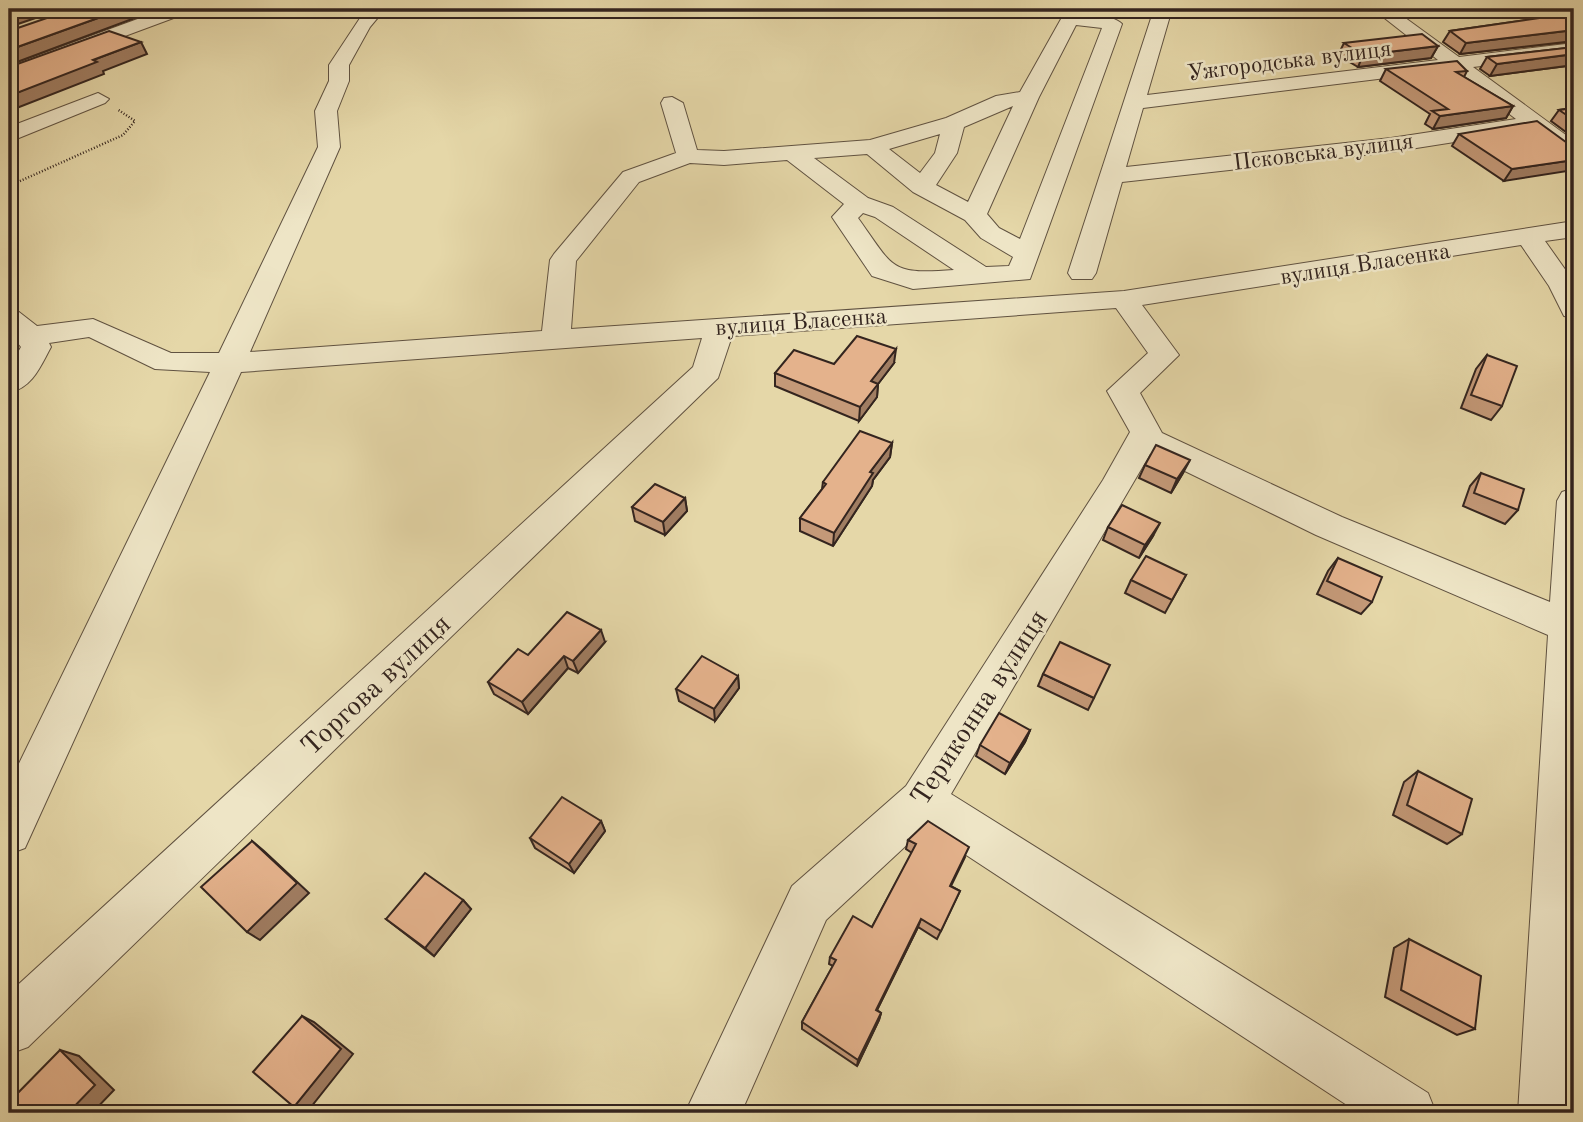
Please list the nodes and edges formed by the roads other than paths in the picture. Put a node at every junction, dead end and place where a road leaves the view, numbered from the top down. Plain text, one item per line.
1 (181, 9) edge
2 (376, 9) edge
3 (1163, 9) edge
4 (1382, 9) edge
5 (1574, 49) edge
6 (1459, 65) junction
7 (9, 73) edge
8 (1028, 96) junction
9 (97, 99) road end
10 (672, 103) dead end
11 (1134, 103) junction
12 (954, 123) junction
13 (1533, 123) junction
14 (9, 135) edge
15 (872, 147) junction
16 (1574, 152) edge
17 (793, 155) junction
18 (688, 156) junction
19 (1112, 176) junction
20 (922, 187) junction
21 (859, 203) junction
22 (974, 215) junction
23 (1574, 229) edge
24 (1529, 238) junction
25 (1026, 254) junction
26 (1082, 272) dead end
27 (978, 274) junction
28 (1124, 299) junction
29 (1574, 310) edge
30 (20, 327) edge
31 (720, 327) junction
32 (556, 339) junction
33 (228, 363) junction
34 (9, 383) edge
35 (1143, 437) junction
36 (1574, 501) edge
37 (1570, 627) edge
38 (922, 801) junction
39 (9, 832) edge
40 (9, 1028) edge
41 (713, 1113) edge
42 (1408, 1113) edge
43 (1546, 1113) edge

1 - 7 street
2 - 33 street
3 - 11 street
4 - 6 street
5 - 6 street, Ужгородська вулиця
6 - 11 street, Ужгородська вулиця
6 - 13 street
8 - 12 street
8 - 22 street
8 - 25 street
9 - 14 street
10 - 18 street
11 - 19 street
12 - 15 street
12 - 20 street
13 - 16 street
13 - 19 street, Псковська вулиця
15 - 17 street
15 - 20 street
17 - 18 street
17 - 21 street
18 - 32 street
19 - 26 street
20 - 22 street
21 - 27 street
21 - 27 street
22 - 25 street
23 - 24 street, вулиця Власенка
24 - 28 street, вулиця Власенка
24 - 29 street
25 - 27 street
28 - 31 street, вулиця Власенка
28 - 35 street
30 - 33 street, вулиця Власенка
30 - 34 street
31 - 32 street, вулиця Власенка
31 - 40 street, Торгова вулиця
32 - 33 street, вулиця Власенка
33 - 39 street
35 - 37 street
35 - 38 street, Териконна вулиця
36 - 37 street
37 - 43 street
38 - 41 street, Териконна вулиця
38 - 42 street

